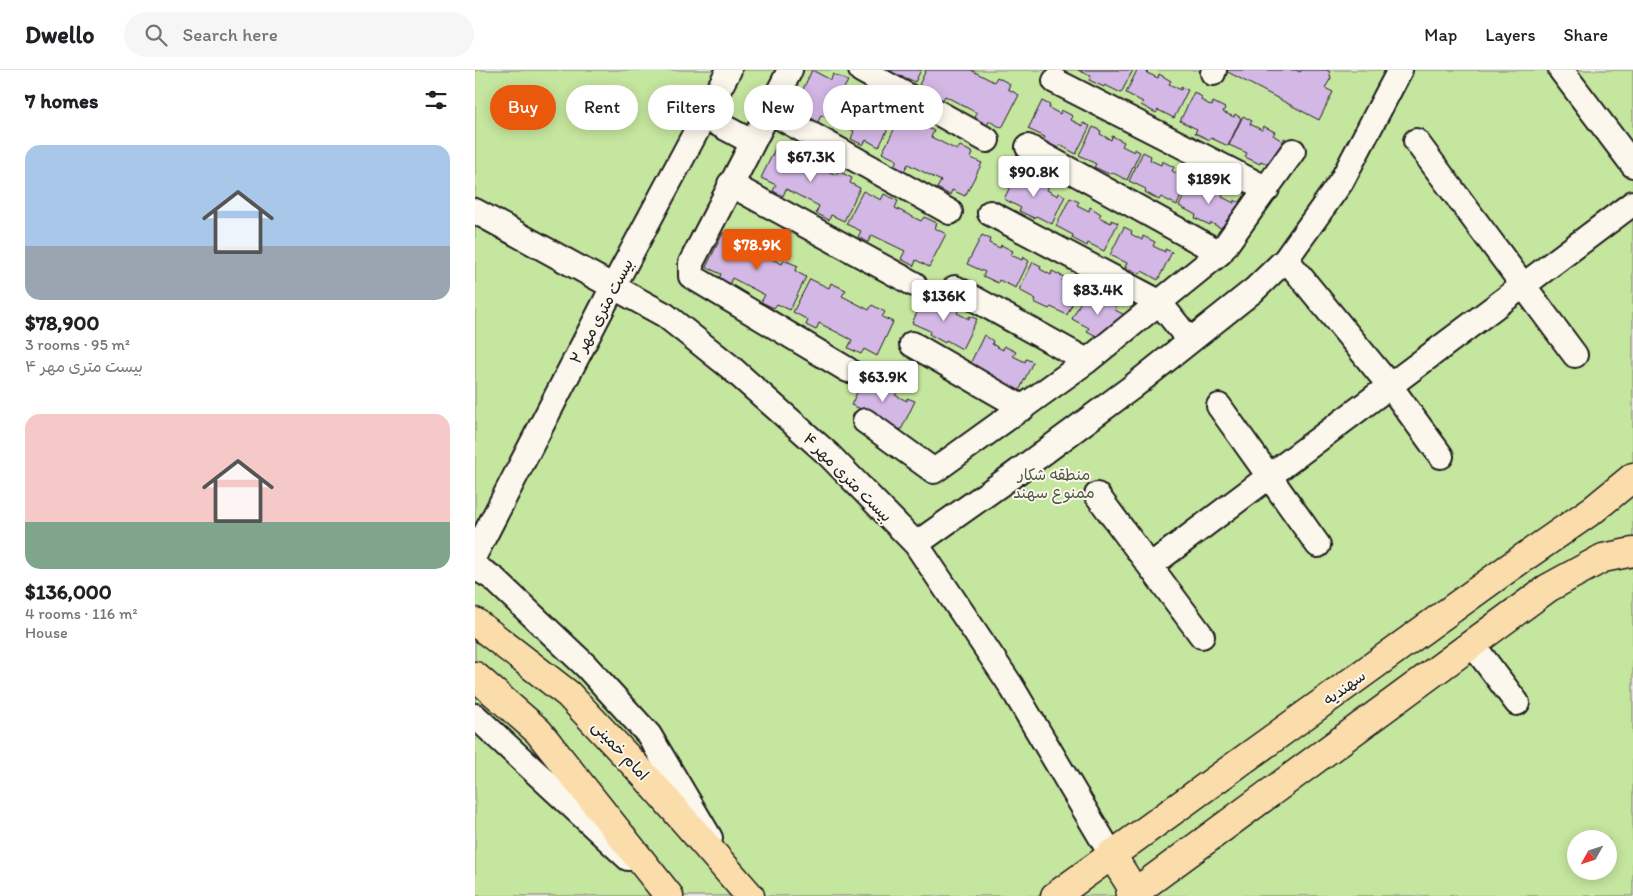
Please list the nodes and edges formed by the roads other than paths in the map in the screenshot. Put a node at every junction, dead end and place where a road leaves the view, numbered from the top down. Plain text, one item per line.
1 (729, 70) edge
2 (790, 70) edge
3 (861, 70) edge
4 (1400, 70) edge
5 (1561, 70) edge
6 (1055, 81) dead end
7 (721, 85) edge
8 (782, 85) edge
9 (698, 130) edge
10 (729, 130) edge
11 (759, 130) edge
12 (803, 130) edge
13 (987, 140) dead end
14 (1416, 141) dead end
15 (752, 142) junction
16 (1028, 147) dead end
17 (1293, 152) dead end
18 (1633, 165) edge
19 (731, 184) junction
20 (1267, 189) junction
21 (1633, 203) edge
22 (475, 211) edge
23 (950, 212) dead end
24 (989, 213) dead end
25 (1220, 253) junction
26 (1286, 259) junction
27 (915, 284) dead end
28 (1523, 286) junction
29 (613, 287) junction
30 (955, 288) dead end
31 (1159, 302) junction
32 (1190, 341) junction
33 (912, 344) dead end
34 (1575, 355) dead end
35 (1087, 361) junction
36 (848, 370) dead end
37 (1390, 386) junction
38 (1219, 406) dead end
39 (1023, 408) junction
40 (865, 421) dead end
41 (1441, 456) dead end
42 (1269, 477) junction
43 (1633, 477) edge
44 (1097, 495) dead end
45 (915, 544) junction
46 (1318, 545) dead end
47 (1633, 552) edge
48 (475, 554) edge
49 (1150, 566) junction
50 (475, 567) edge
51 (475, 622) edge
52 (1202, 636) dead end
53 (1473, 644) junction
54 (475, 676) edge
55 (1517, 703) dead end
56 (475, 716) edge
57 (1111, 854) junction
58 (730, 872) junction
59 (1133, 894) edge
60 (669, 895) edge
61 (750, 896) edge
62 (1055, 896) edge

1 - 7 street, بیست متری مهر ۲
2 - 8 street
3 - 13 street
4 - 26 street
5 - 18 street
6 - 20 street
9 - 29 street, بیست متری مهر ۲
10 - 15 street
11 - 15 street
12 - 23 street
14 - 28 street
15 - 19 street
16 - 25 street
17 - 20 street
19 - 27 street
19 - 36 street
20 - 25 street
21 - 28 street
22 - 29 street, بیست متری مهر ۴
24 - 31 street
25 - 31 street
26 - 32 street
26 - 37 street
28 - 34 street
28 - 37 street
29 - 45 street, بیست متری مهر ۴
29 - 48 street, بیست متری مهر ۲
30 - 35 street
31 - 32 street
31 - 35 street
32 - 45 street
33 - 39 street
35 - 39 street
37 - 41 street
37 - 42 street
38 - 42 street
39 - 40 street
42 - 46 street
42 - 49 street
43 - 57 main road, سهندیه
44 - 49 street
45 - 57 street, بیست متری مهر ۴
47 - 53 main road
49 - 52 street
50 - 58 street
51 - 58 main road, امام خمینی
53 - 55 street
53 - 59 main road
54 - 60 main road
56 - 60 street
57 - 59 main road
57 - 62 main road, سهندیه
58 - 61 main road, امام خمینی

